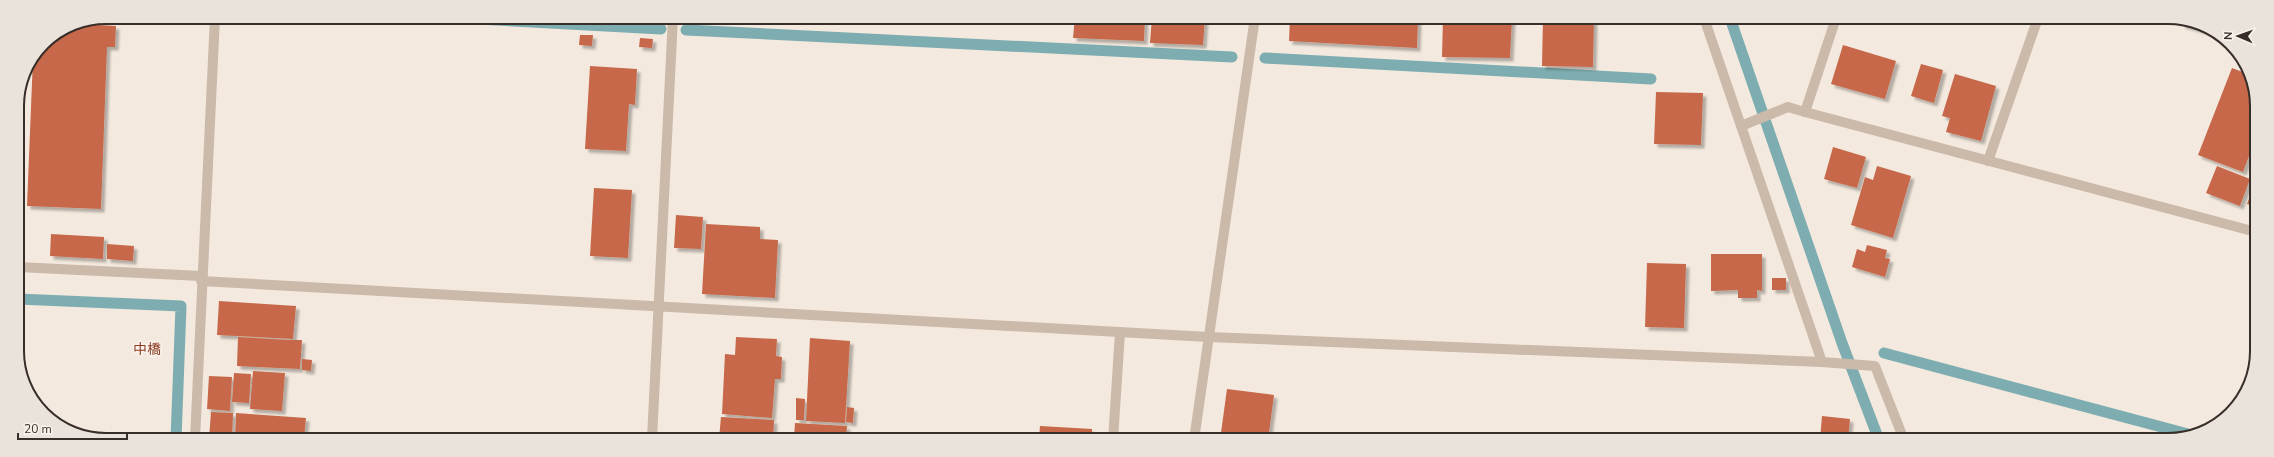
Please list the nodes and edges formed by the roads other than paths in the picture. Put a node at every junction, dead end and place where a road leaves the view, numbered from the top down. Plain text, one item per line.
1 (215, 24) edge
2 (673, 24) edge
3 (1254, 24) edge
4 (1706, 24) edge
5 (1834, 24) edge
6 (2036, 24) edge
7 (1805, 112) junction
8 (1741, 126) junction
9 (1988, 161) junction
10 (2250, 230) edge
11 (24, 267) edge
12 (201, 278) junction
13 (658, 306) junction
14 (1120, 332) junction
15 (1209, 337) junction
16 (1826, 362) junction
17 (195, 433) edge
18 (652, 433) edge
19 (1113, 433) edge
20 (1195, 433) edge
21 (1901, 433) edge

1 - 12 street
2 - 13 street
3 - 15 street
4 - 8 street
5 - 7 street
6 - 9 street
7 - 8 street
7 - 9 street
8 - 16 street
9 - 10 street
11 - 12 street
12 - 13 street
12 - 17 street
13 - 14 street
13 - 18 street
14 - 15 street
14 - 19 street
15 - 16 street
15 - 20 street
16 - 21 street

